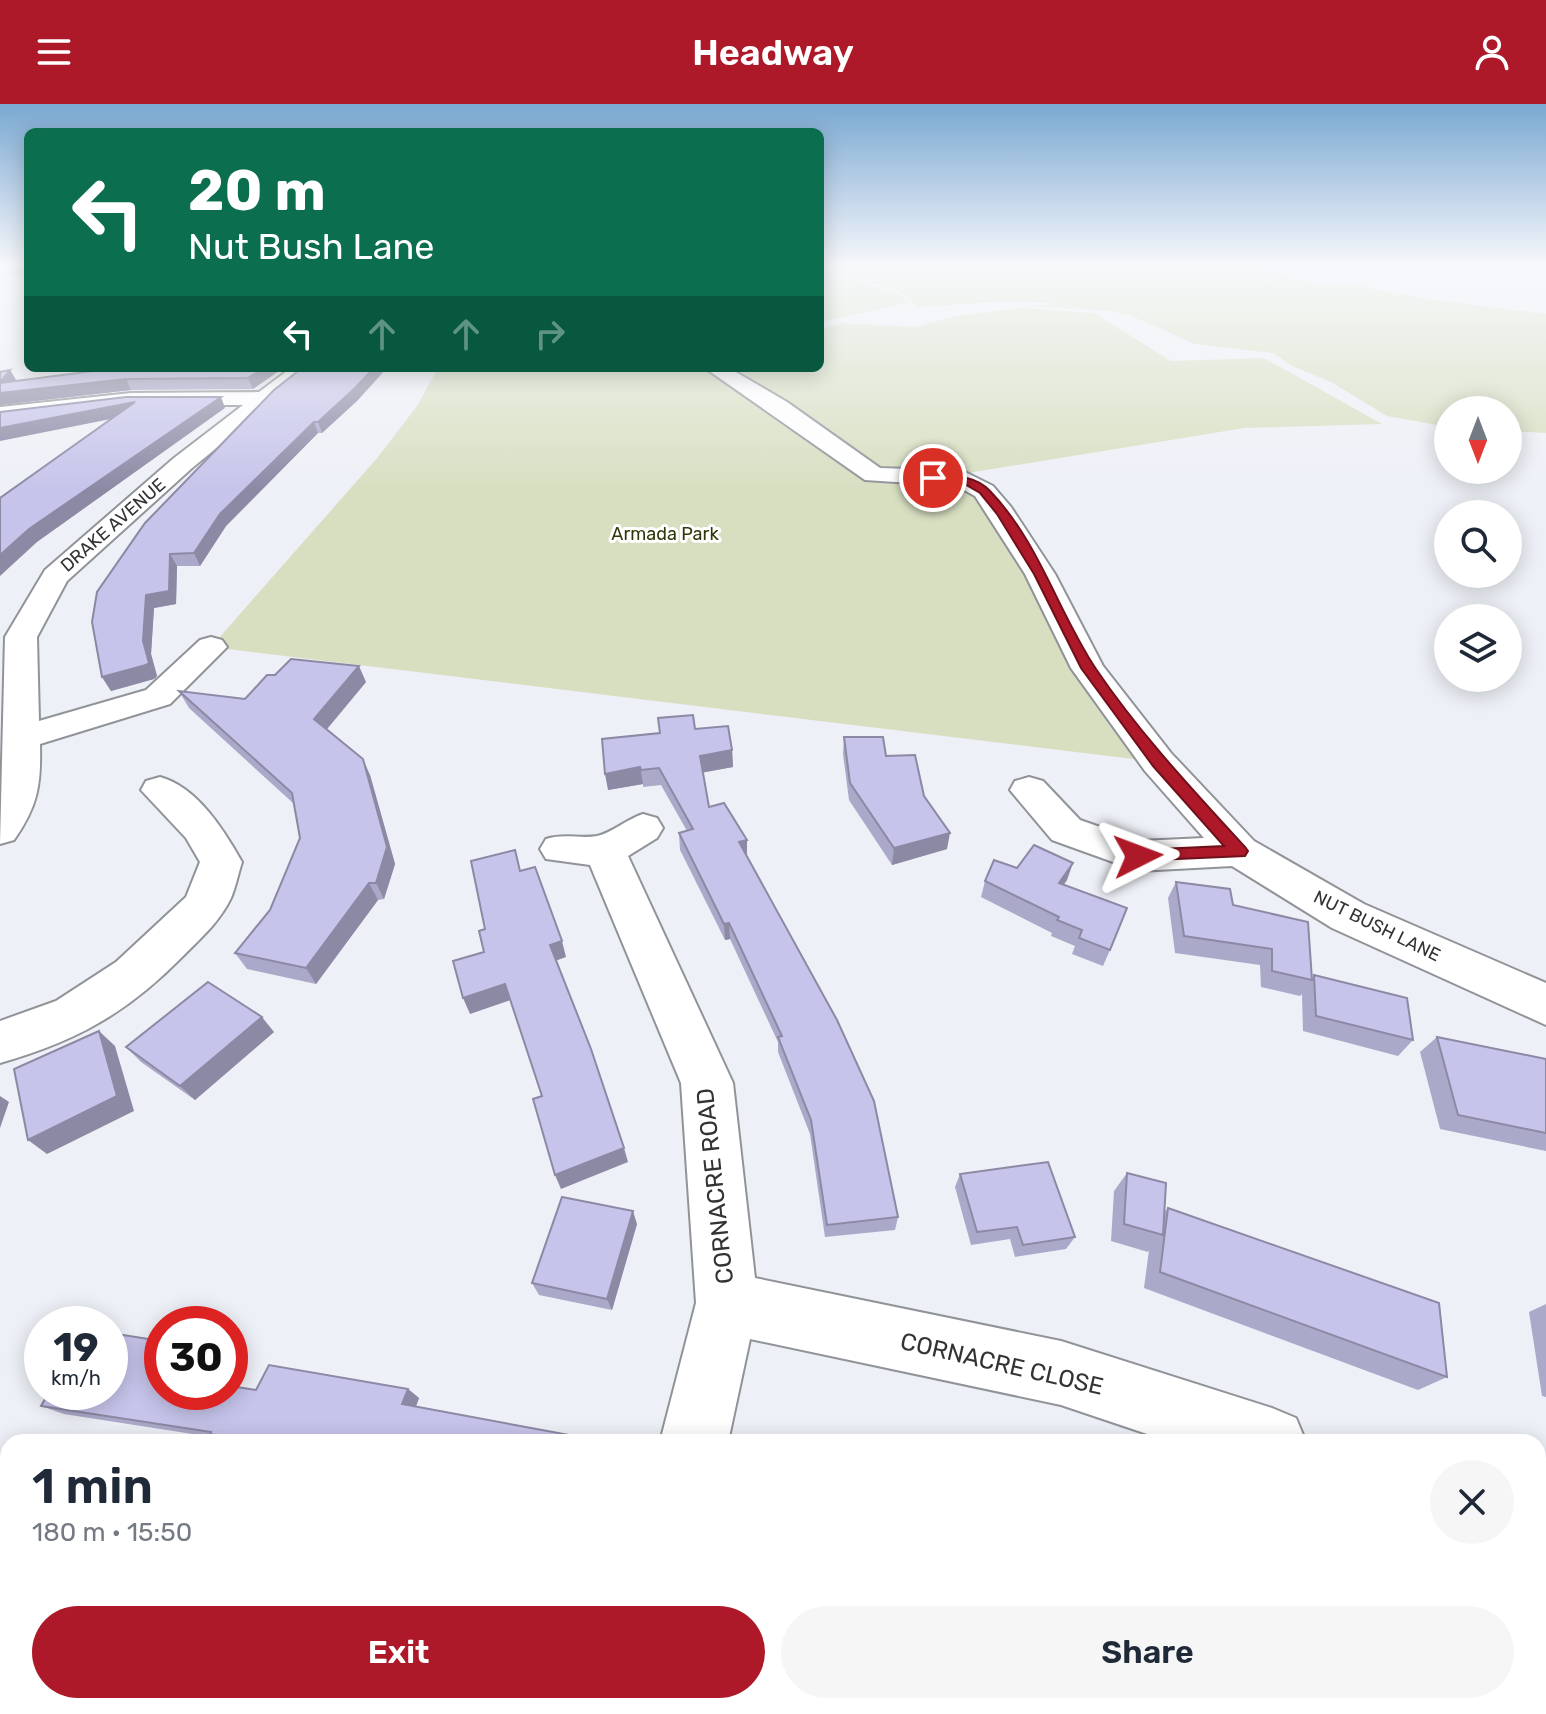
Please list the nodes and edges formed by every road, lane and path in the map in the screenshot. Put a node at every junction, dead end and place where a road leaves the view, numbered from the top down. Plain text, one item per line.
1 (299, 372) edge
2 (722, 372) edge
3 (262, 399) junction
4 (0, 414) edge
5 (211, 647) dead end
6 (21, 738) junction
7 (160, 790) dead end
8 (1029, 790) dead end
9 (0, 830) edge
10 (603, 843) dead end
11 (1239, 851) junction
12 (1546, 1005) edge
13 (0, 1042) edge
14 (727, 1303) junction
15 (696, 1434) edge
16 (1248, 1434) edge

1 - 3 street, DRAKE AVENUE
2 - 11 street, NUT BUSH LANE
3 - 4 street
3 - 6 street, DRAKE AVENUE
5 - 6 street
6 - 9 street, DRAKE AVENUE
7 - 13 street
8 - 11 street
10 - 14 street, CORNACRE ROAD
11 - 12 street, NUT BUSH LANE
14 - 15 street, CORNACRE ROAD
14 - 16 street, CORNACRE CLOSE

